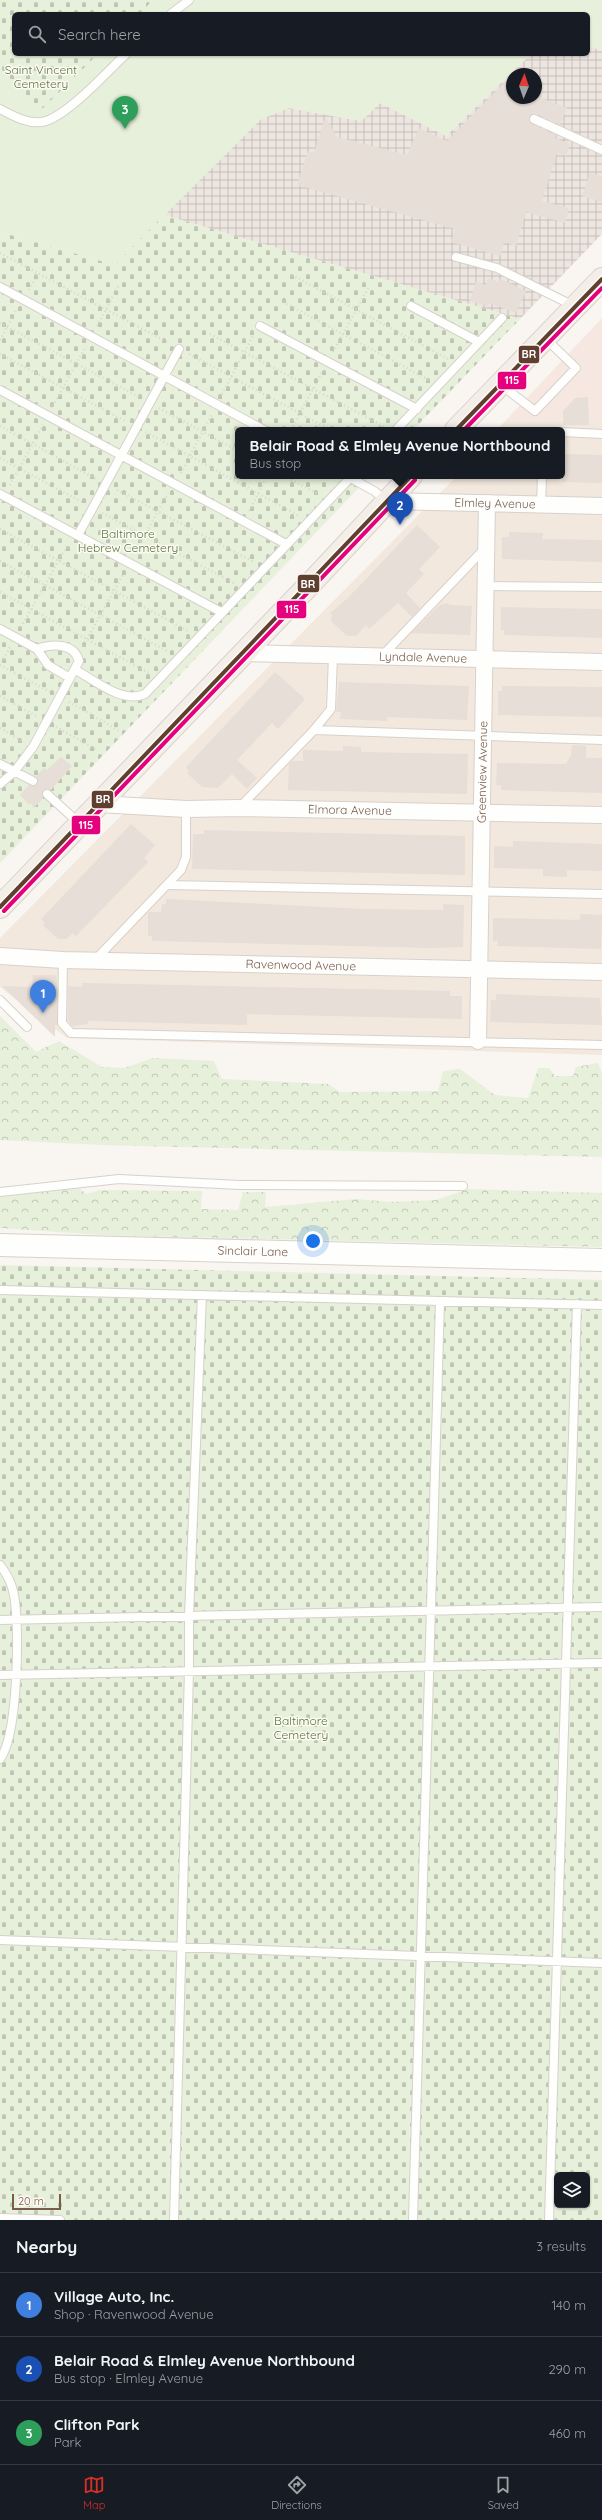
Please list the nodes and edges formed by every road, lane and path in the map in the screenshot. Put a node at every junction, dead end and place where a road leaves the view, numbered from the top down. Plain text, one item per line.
1 (189, 0) edge
2 (174, 12) edge
3 (124, 56) edge
4 (0, 109) edge
5 (534, 119) dead end
6 (602, 150) edge
7 (0, 253) edge
8 (456, 257) dead end
9 (38, 273) junction
10 (292, 275) dead end
11 (602, 278) edge
12 (119, 285) dead end
13 (0, 287) edge
14 (23, 299) junction
15 (283, 302) dead end
16 (411, 306) dead end
17 (575, 307) junction
18 (106, 309) junction
19 (502, 318) dead end
20 (0, 322) edge
21 (7, 326) junction
22 (260, 326) dead end
23 (210, 334) dead end
24 (92, 336) junction
25 (545, 338) junction
26 (0, 340) edge
27 (479, 342) junction
28 (179, 349) junction
29 (0, 354) edge
30 (76, 364) junction
31 (458, 364) junction
32 (164, 375) junction
33 (439, 385) junction
34 (500, 385) junction
35 (63, 388) junction
36 (0, 390) edge
37 (149, 403) junction
38 (417, 409) junction
39 (48, 416) junction
40 (0, 426) edge
41 (136, 427) junction
42 (259, 427) edge
43 (325, 427) edge
44 (383, 427) edge
45 (399, 427) edge
46 (459, 427) edge
47 (565, 432) edge
48 (602, 434) edge
49 (32, 444) junction
50 (235, 449) edge
51 (120, 455) junction
52 (0, 458) edge
53 (19, 468) junction
54 (266, 479) edge
55 (290, 479) edge
56 (348, 479) edge
57 (354, 479) edge
58 (408, 479) edge
59 (542, 479) edge
60 (105, 484) junction
61 (258, 494) junction
62 (2, 495) edge
63 (329, 500) junction
64 (387, 501) junction
65 (487, 503) junction
66 (541, 505) junction
67 (602, 506) edge
68 (92, 508) junction
69 (244, 521) junction
70 (309, 521) junction
71 (0, 529) edge
72 (76, 534) junction
73 (286, 544) junction
74 (486, 547) junction
75 (0, 561) edge
76 (58, 561) junction
77 (264, 567) junction
78 (45, 585) junction
79 (485, 586) junction
80 (602, 587) edge
81 (244, 589) junction
82 (0, 592) edge
83 (31, 610) junction
84 (221, 612) junction
85 (0, 629) edge
86 (16, 637) junction
87 (199, 637) junction
88 (37, 649) junction
89 (243, 653) junction
90 (333, 656) junction
91 (180, 657) junction
92 (382, 657) junction
93 (484, 659) junction
94 (602, 662) edge
95 (0, 666) edge
96 (76, 670) junction
97 (70, 678) junction
98 (160, 679) junction
99 (0, 728) edge
100 (314, 730) junction
101 (483, 737) junction
102 (602, 740) edge
103 (33, 747) junction
104 (0, 764) edge
105 (14, 772) junction
106 (33, 781) dead end
107 (0, 784) edge
108 (47, 794) dead end
109 (99, 804) junction
110 (239, 808) junction
111 (186, 809) junction
112 (482, 812) junction
113 (602, 815) edge
114 (80, 824) junction
115 (169, 885) junction
116 (480, 893) junction
117 (602, 894) edge
118 (0, 907) edge
119 (0, 956) edge
120 (63, 960) junction
121 (95, 960) junction
122 (479, 969) junction
123 (602, 972) edge
124 (0, 1000) edge
125 (27, 1027) dead end
126 (478, 1041) junction
127 (602, 1045) edge
128 (463, 1186) dead end
129 (0, 1192) edge
130 (0, 1245) edge
131 (602, 1260) edge
132 (0, 1290) edge
133 (202, 1295) junction
134 (440, 1301) junction
135 (577, 1304) junction
136 (602, 1305) edge
137 (0, 1565) edge
138 (602, 1607) edge
139 (568, 1608) junction
140 (430, 1611) junction
141 (189, 1616) junction
142 (16, 1619) junction
143 (0, 1620) edge
144 (566, 1663) junction
145 (602, 1663) edge
146 (429, 1666) junction
147 (190, 1672) junction
148 (15, 1675) junction
149 (0, 1676) edge
150 (0, 1759) edge
151 (0, 1940) edge
152 (182, 1947) junction
153 (421, 1956) junction
154 (557, 1961) junction
155 (602, 1962) edge
156 (0, 2218) edge
157 (54, 2220) edge
158 (60, 2220) edge
159 (174, 2220) edge
160 (413, 2220) edge
161 (549, 2220) edge

1 - 2 lane
3 - 4 lane
5 - 6 lane
7 - 9 path
8 - 17 lane
9 - 14 path
9 - 18 path
10 - 31 path
11 - 17 main road
12 - 18 path
13 - 14 lane
14 - 21 path
14 - 24 lane
15 - 33 path
16 - 27 lane
17 - 25 main road
18 - 24 path
18 - 28 path
19 - 27 lane
20 - 21 path
21 - 26 path
21 - 30 path
22 - 38 lane
23 - 44 path
24 - 30 path
24 - 32 lane
25 - 34 main road
25 - 34 lane
27 - 31 lane
28 - 32 lane
28 - 43 path
29 - 35 path
30 - 35 path
30 - 37 path
31 - 33 lane
32 - 37 lane
32 - 42 lane
33 - 38 lane
34 - 46 main road
35 - 39 path
35 - 41 path
36 - 39 lane
37 - 41 lane
37 - 50 path
38 - 45 lane
39 - 49 path
39 - 51 lane
40 - 49 path
41 - 51 lane
41 - 61 path
47 - 48 lane
49 - 53 path
49 - 60 path
51 - 60 lane
51 - 69 lane
52 - 53 path
53 - 62 path
53 - 68 path
54 - 61 path
55 - 63 path
56 - 63 lane
57 - 64 lane
58 - 64 main road
59 - 66 lane
60 - 68 lane
60 - 77 path
61 - 69 path
61 - 70 path
62 - 72 lane
63 - 70 lane
64 - 65 street, Elmley Avenue
64 - 89 main road
65 - 66 street, Elmley Avenue
65 - 74 street, Greenview Avenue
66 - 67 street, Elmley Avenue
68 - 72 lane
68 - 81 path
69 - 73 lane
70 - 73 lane
71 - 76 path
72 - 76 path
72 - 84 lane
73 - 77 lane
74 - 79 street, Greenview Avenue
74 - 92 lane
75 - 78 path
76 - 78 path
76 - 87 path
77 - 81 lane
78 - 83 path
78 - 91 path
79 - 80 lane
79 - 93 street, Greenview Avenue
81 - 84 lane
82 - 83 path
83 - 86 path
83 - 98 path
84 - 87 lane
85 - 86 lane
86 - 88 lane
86 - 95 path
87 - 91 lane
88 - 96 lane
88 - 97 lane
89 - 90 street, Lyndale Avenue
89 - 109 main road
90 - 92 street, Lyndale Avenue
90 - 100 lane
91 - 98 lane
92 - 93 street, Lyndale Avenue
93 - 94 street, Lyndale Avenue
93 - 101 street, Greenview Avenue
96 - 97 lane
96 - 98 lane
97 - 103 lane
99 - 103 path
100 - 101 lane
100 - 110 lane
101 - 102 lane
101 - 112 street, Greenview Avenue
103 - 105 lane
104 - 105 lane
105 - 106 lane
105 - 107 lane
108 - 114 lane
109 - 111 street, Elmora Avenue
109 - 114 main road
110 - 111 street, Elmora Avenue
110 - 112 street, Elmora Avenue
111 - 115 lane
112 - 113 street, Elmora Avenue
112 - 116 street, Greenview Avenue
114 - 118 main road
115 - 116 lane
115 - 121 lane
116 - 117 lane
116 - 122 street, Greenview Avenue
119 - 120 street, Ravenwood Avenue
120 - 121 street, Ravenwood Avenue
120 - 126 lane
121 - 122 street, Ravenwood Avenue
122 - 123 street, Ravenwood Avenue
122 - 126 street, Greenview Avenue
124 - 125 lane
126 - 127 lane
128 - 129 lane
130 - 131 main road, Sinclair Lane
132 - 133 lane
133 - 134 lane
133 - 141 lane
134 - 135 lane
134 - 140 lane
135 - 136 lane
135 - 139 lane
137 - 142 lane
138 - 139 lane
139 - 140 lane
139 - 144 lane
140 - 141 lane
140 - 146 lane
141 - 142 lane
141 - 147 lane
142 - 143 lane
142 - 148 lane
144 - 145 lane
144 - 146 lane
144 - 154 lane
146 - 147 lane
146 - 153 lane
147 - 148 lane
147 - 152 lane
148 - 149 lane
148 - 150 lane
151 - 152 lane
152 - 153 lane
152 - 159 lane
153 - 154 lane
153 - 160 lane
154 - 155 lane
154 - 161 lane
156 - 157 lane
157 - 158 lane

